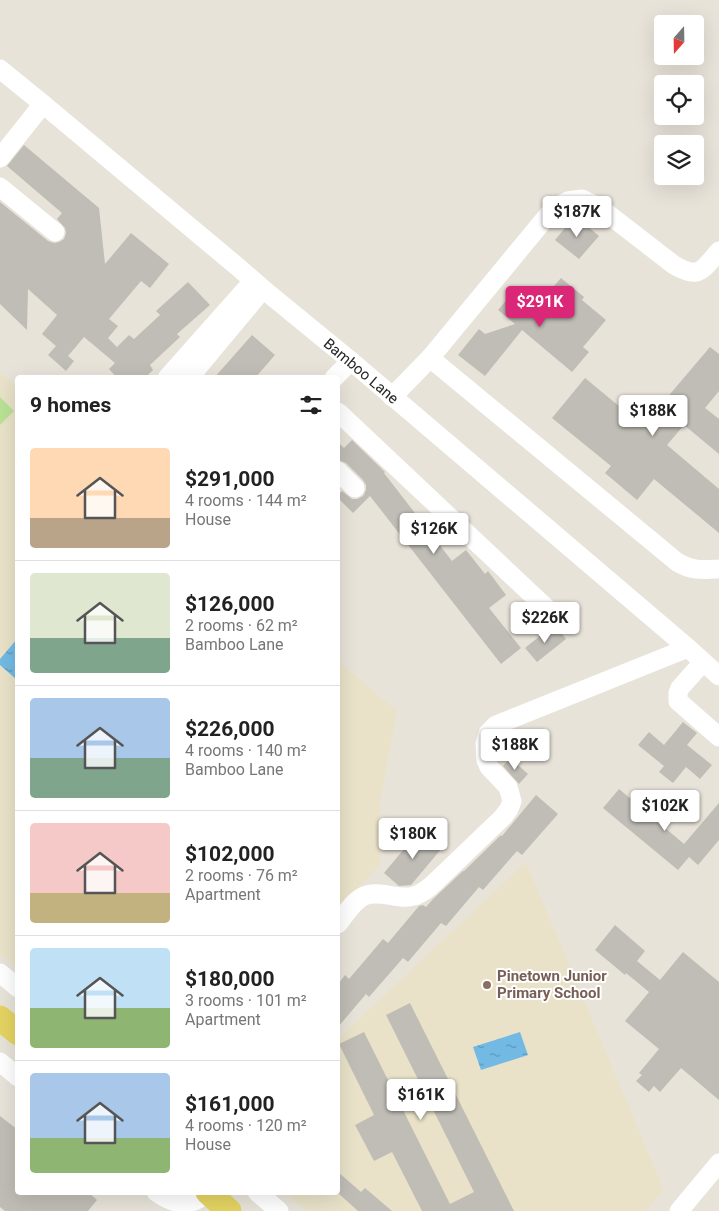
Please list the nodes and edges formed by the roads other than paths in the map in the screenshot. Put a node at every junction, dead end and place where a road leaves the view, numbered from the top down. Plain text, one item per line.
1 (0, 69) edge
2 (41, 102) junction
3 (0, 144) edge
4 (0, 158) edge
5 (0, 187) edge
6 (55, 232) dead end
7 (719, 251) edge
8 (258, 285) junction
9 (430, 358) junction
10 (351, 361) junction
11 (170, 375) edge
12 (191, 375) edge
13 (337, 375) edge
14 (392, 397) junction
15 (340, 414) edge
16 (340, 474) edge
17 (355, 488) dead end
18 (719, 570) edge
19 (559, 620) dead end
20 (688, 648) junction
21 (703, 662) junction
22 (719, 676) edge
23 (719, 737) edge
24 (340, 921) edge
25 (0, 973) edge
26 (15, 986) edge
27 (0, 1018) edge
28 (15, 1030) edge
29 (0, 1062) edge
30 (15, 1074) edge
31 (719, 1163) edge
32 (161, 1195) edge
33 (205, 1195) edge
34 (211, 1195) edge
35 (260, 1195) edge
36 (229, 1211) edge
37 (279, 1211) edge
38 (678, 1211) edge

1 - 2 street, Bamboo Lane
2 - 3 street
2 - 4 street
2 - 8 street, Bamboo Lane
5 - 6 street
7 - 9 street
8 - 10 street, Bamboo Lane
8 - 11 street
8 - 12 street
9 - 14 street
9 - 18 street
10 - 13 street
10 - 14 street, Bamboo Lane
14 - 20 street, Bamboo Lane
15 - 19 street
16 - 17 street
20 - 21 street, Bamboo Lane
20 - 24 street
21 - 22 street, Bamboo Lane
21 - 23 street
25 - 26 street
27 - 28 main road
29 - 30 street
31 - 38 street
32 - 33 street
34 - 36 main road
35 - 37 street

